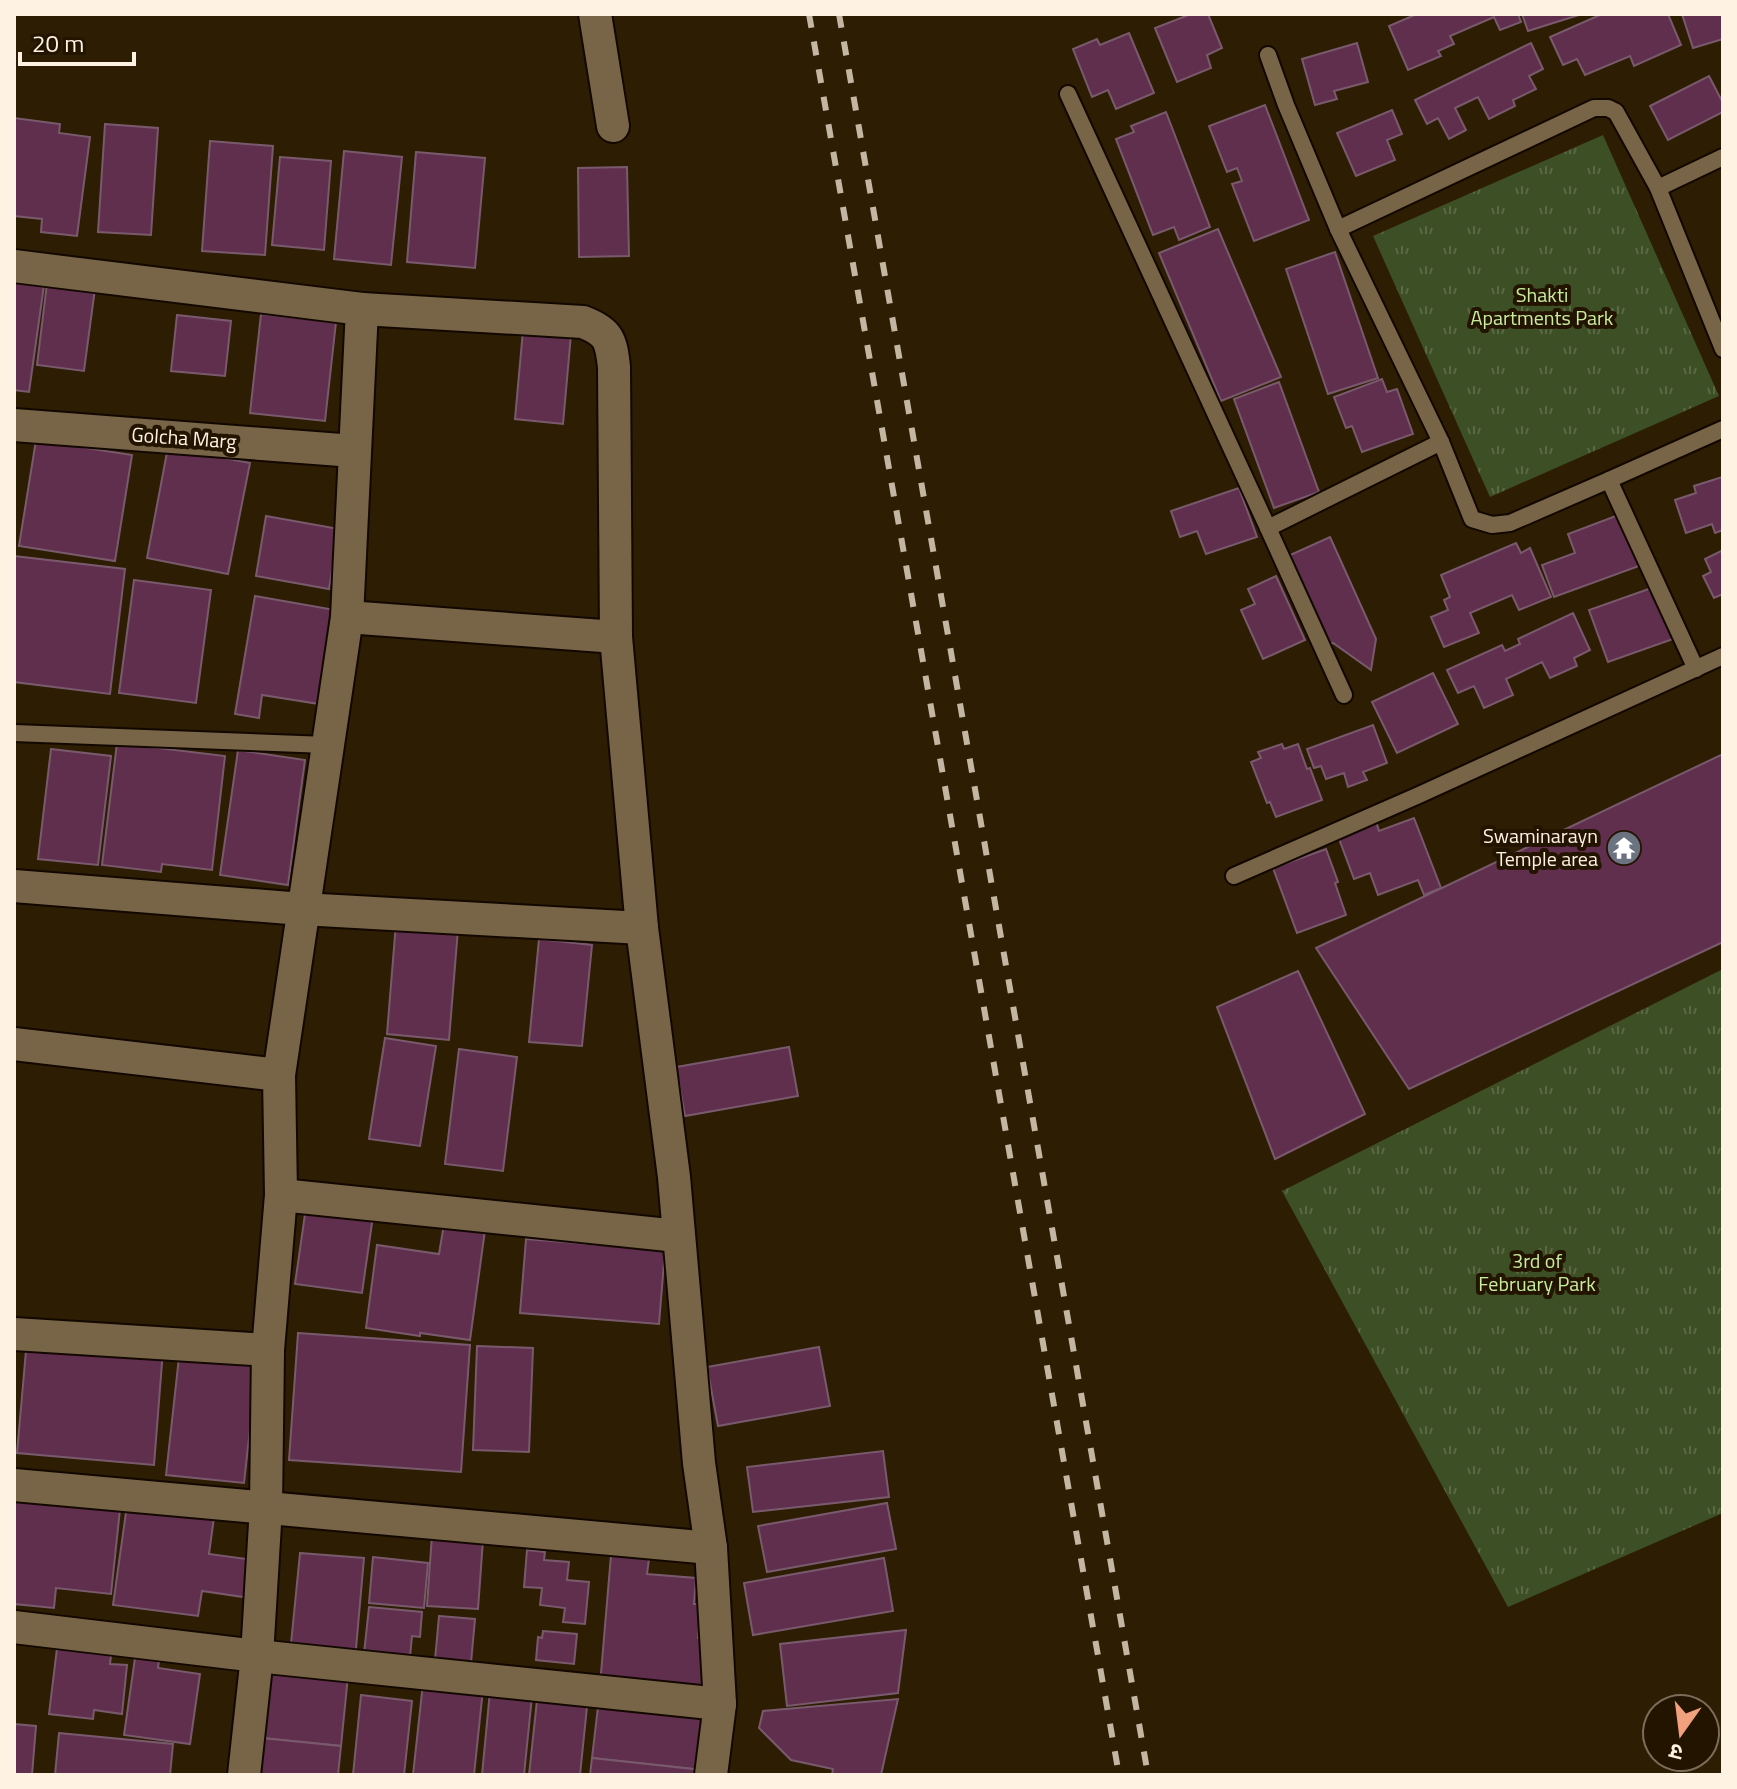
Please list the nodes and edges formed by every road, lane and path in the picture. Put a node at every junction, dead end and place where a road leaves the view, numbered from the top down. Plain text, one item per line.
1 (595, 14) edge
2 (1268, 55) dead end
3 (1068, 94) dead end
4 (613, 126) dead end
5 (1723, 157) edge
6 (1658, 188) junction
7 (1338, 229) junction
8 (14, 266) edge
9 (362, 309) junction
10 (1723, 349) edge
11 (14, 425) edge
12 (1723, 429) edge
13 (1441, 442) junction
14 (354, 451) junction
15 (1609, 480) junction
16 (1268, 528) junction
17 (347, 617) junction
18 (616, 637) junction
19 (1723, 656) edge
20 (1696, 669) junction
21 (1344, 695) dead end
22 (14, 733) edge
23 (327, 745) junction
24 (1234, 876) dead end
25 (14, 886) edge
26 (302, 909) junction
27 (642, 928) junction
28 (14, 1044) edge
29 (279, 1075) junction
30 (281, 1195) junction
31 (678, 1236) junction
32 (14, 1334) edge
33 (268, 1350) junction
34 (14, 1485) edge
35 (266, 1507) junction
36 (711, 1548) junction
37 (14, 1627) edge
38 (257, 1656) junction
39 (720, 1704) junction
40 (244, 1775) edge
41 (711, 1775) edge

1 - 4 street
2 - 7 lane
3 - 16 lane
5 - 6 lane
6 - 7 lane
6 - 10 lane
7 - 13 lane
8 - 9 street
9 - 14 street
9 - 18 street
11 - 14 street, Golcha Marg
12 - 15 lane
13 - 15 lane
13 - 16 lane
14 - 17 street
15 - 20 lane
16 - 21 lane
17 - 18 street
17 - 23 street
18 - 27 street
19 - 20 lane
20 - 24 lane
22 - 23 lane
23 - 26 street
25 - 26 street
26 - 27 street
26 - 29 street
27 - 31 street
28 - 29 street
29 - 30 street
30 - 31 street
30 - 33 street
31 - 36 street
32 - 33 street
33 - 35 street
34 - 35 street
35 - 36 street
35 - 38 street
36 - 39 street
37 - 38 street
38 - 39 street
38 - 40 street
39 - 41 street

